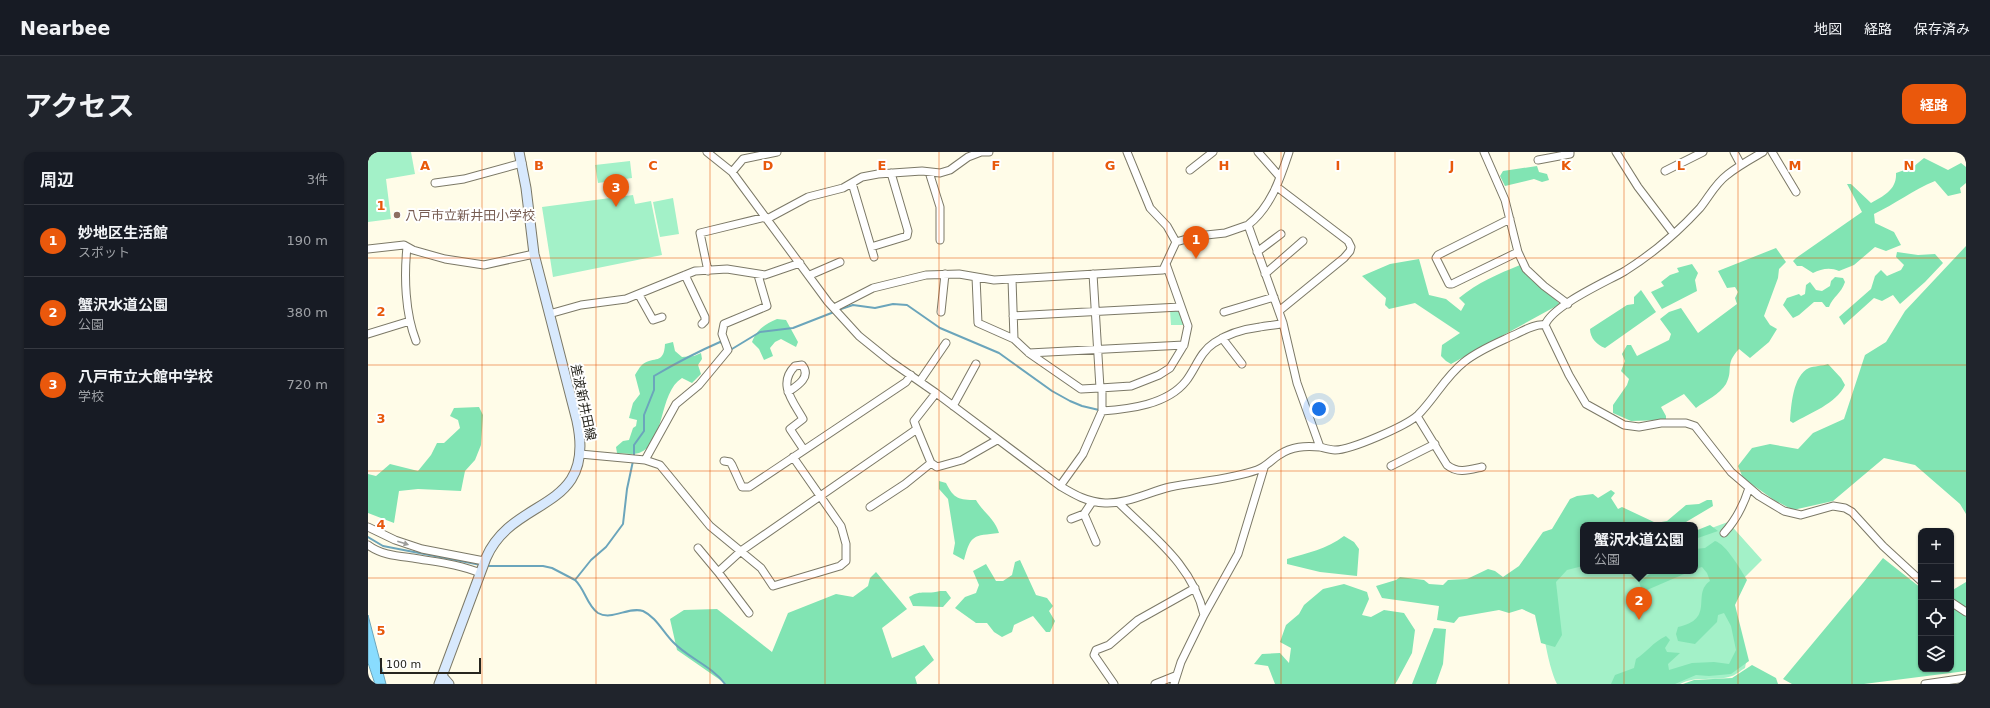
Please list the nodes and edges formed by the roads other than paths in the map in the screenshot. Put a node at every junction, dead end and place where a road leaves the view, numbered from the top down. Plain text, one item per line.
1 (519, 152) edge
2 (707, 152) edge
3 (777, 152) edge
4 (989, 152) edge
5 (1127, 152) edge
6 (1213, 152) edge
7 (1258, 152) edge
8 (1289, 152) edge
9 (1484, 152) edge
10 (1570, 152) edge
11 (1616, 152) edge
12 (1703, 152) edge
13 (1734, 152) edge
14 (1763, 152) edge
15 (1772, 152) edge
16 (1538, 160) dead end
17 (522, 163) junction
18 (1741, 165) junction
19 (1190, 170) dead end
20 (1665, 171) dead end
21 (732, 172) junction
22 (929, 172) junction
23 (891, 173) junction
24 (1280, 178) junction
25 (435, 183) dead end
26 (852, 183) junction
27 (1277, 187) junction
28 (1796, 192) dead end
29 (767, 218) junction
30 (1510, 219) junction
31 (1248, 225) junction
32 (1673, 233) junction
33 (1281, 234) dead end
34 (940, 240) dead end
35 (1304, 241) dead end
36 (1176, 242) junction
37 (407, 247) junction
38 (871, 247) junction
39 (368, 249) edge
40 (1257, 252) junction
41 (1518, 252) junction
42 (534, 254) junction
43 (874, 257) dead end
44 (840, 262) dead end
45 (800, 264) junction
46 (1166, 264) junction
47 (708, 271) junction
48 (945, 274) junction
49 (1093, 274) junction
50 (1265, 274) junction
51 (684, 275) junction
52 (758, 275) junction
53 (810, 275) junction
54 (976, 277) junction
55 (1012, 279) junction
56 (639, 295) junction
57 (1274, 298) junction
58 (1568, 304) junction
59 (1180, 307) junction
60 (834, 308) junction
61 (1095, 311) junction
62 (1279, 311) junction
63 (941, 312) dead end
64 (1224, 312) dead end
65 (549, 314) junction
66 (1013, 316) junction
67 (662, 317) dead end
68 (410, 321) junction
69 (1284, 323) junction
70 (702, 324) dead end
71 (1545, 325) junction
72 (368, 334) edge
73 (1222, 338) junction
74 (1014, 339) junction
75 (416, 341) dead end
76 (946, 343) dead end
77 (1184, 345) junction
78 (1098, 349) junction
79 (1029, 353) junction
80 (976, 364) dead end
81 (1242, 364) dead end
82 (911, 375) junction
83 (920, 381) junction
84 (1101, 388) junction
85 (788, 392) dead end
86 (936, 393) junction
87 (953, 406) junction
88 (1102, 411) junction
89 (1417, 416) junction
90 (917, 429) junction
91 (997, 440) junction
92 (1435, 444) junction
93 (1320, 447) junction
94 (804, 450) junction
95 (580, 454) junction
96 (793, 458) junction
97 (645, 460) junction
98 (724, 461) dead end
99 (931, 463) junction
100 (1391, 466) dead end
101 (1482, 467) dead end
102 (1264, 468) junction
103 (1060, 486) junction
104 (1749, 488) junction
105 (818, 496) junction
106 (1092, 502) junction
107 (1119, 503) junction
108 (870, 507) dead end
109 (1084, 514) junction
110 (1070, 519) dead end
111 (368, 527) edge
112 (1724, 533) dead end
113 (1096, 542) dead end
114 (368, 545) edge
115 (698, 548) dead end
116 (741, 551) junction
117 (484, 561) junction
118 (718, 572) junction
119 (480, 573) junction
120 (1918, 578) edge
121 (1195, 588) junction
122 (1954, 604) edge
123 (749, 612) dead end
124 (1966, 612) edge
125 (1204, 616) junction
126 (1966, 678) edge
127 (440, 680) edge
128 (1175, 680) edge
129 (449, 684) edge
130 (1114, 684) edge
131 (1155, 684) edge
132 (1925, 684) edge

1 - 17 main road, 差波新井田線
2 - 21 street
3 - 21 street
4 - 22 street
5 - 36 street
6 - 19 street
7 - 24 street
8 - 24 street
9 - 30 street
10 - 16 street
11 - 32 street
12 - 20 street
13 - 18 street
14 - 18 street
15 - 28 street
17 - 25 street
17 - 42 main road, 差波新井田線
18 - 32 street
21 - 29 street
22 - 23 street
22 - 34 street
23 - 26 street
23 - 38 street
24 - 27 street
26 - 29 street
26 - 38 street
27 - 31 street
27 - 62 street
29 - 45 street
29 - 47 street
30 - 41 street
30 - 41 street
31 - 36 street
31 - 40 street
32 - 58 street
33 - 40 street
35 - 50 street
36 - 46 street
37 - 39 street
37 - 42 street
37 - 68 street
38 - 43 street
40 - 50 street
41 - 58 street
42 - 65 main road, 差波新井田線
44 - 53 street
45 - 52 street
45 - 53 street
46 - 49 street
46 - 59 street
47 - 51 street
47 - 52 street
48 - 54 street
48 - 60 street
48 - 63 street
49 - 55 street
49 - 61 street
50 - 57 street
51 - 56 street
51 - 70 street
52 - 97 street
53 - 60 street
54 - 55 street
54 - 74 street
55 - 66 street
56 - 65 street
56 - 67 street
57 - 62 street
57 - 64 street
58 - 71 street
59 - 61 street
59 - 77 street
60 - 82 street
61 - 66 street
61 - 78 street
62 - 69 street
65 - 95 main road, 差波新井田線
66 - 74 street
68 - 72 street
68 - 75 street
69 - 73 street
69 - 93 street
71 - 89 street
71 - 104 street
73 - 81 street
73 - 88 street
74 - 79 street
76 - 83 street
77 - 78 street
77 - 84 street
78 - 79 street
78 - 84 street
79 - 84 street
80 - 87 street
82 - 83 street
82 - 94 street
83 - 86 street
84 - 88 street
85 - 94 street
86 - 87 street
86 - 90 street
87 - 91 street
88 - 103 street
89 - 92 street
89 - 93 street
90 - 99 street
90 - 105 street
91 - 99 street
91 - 103 street
92 - 100 street
92 - 101 street
93 - 102 street
94 - 96 street
95 - 97 street
95 - 117 main road, 差波新井田線
96 - 98 street
96 - 105 street
97 - 116 street
99 - 108 street
102 - 107 street
102 - 125 street
103 - 106 street
104 - 112 street
104 - 120 street
105 - 116 street
105 - 116 street
106 - 107 street
106 - 109 street
107 - 121 street
109 - 110 street
109 - 113 street
111 -> 117 street
114 - 119 street
115 - 118 street
116 - 118 street
117 - 119 main road, 差波新井田線
118 - 123 street
119 - 127 main road, 差波新井田線
121 - 125 street
121 - 130 street
122 - 124 street
125 - 128 street
126 - 132 street
127 - 129 main road
128 - 131 street

